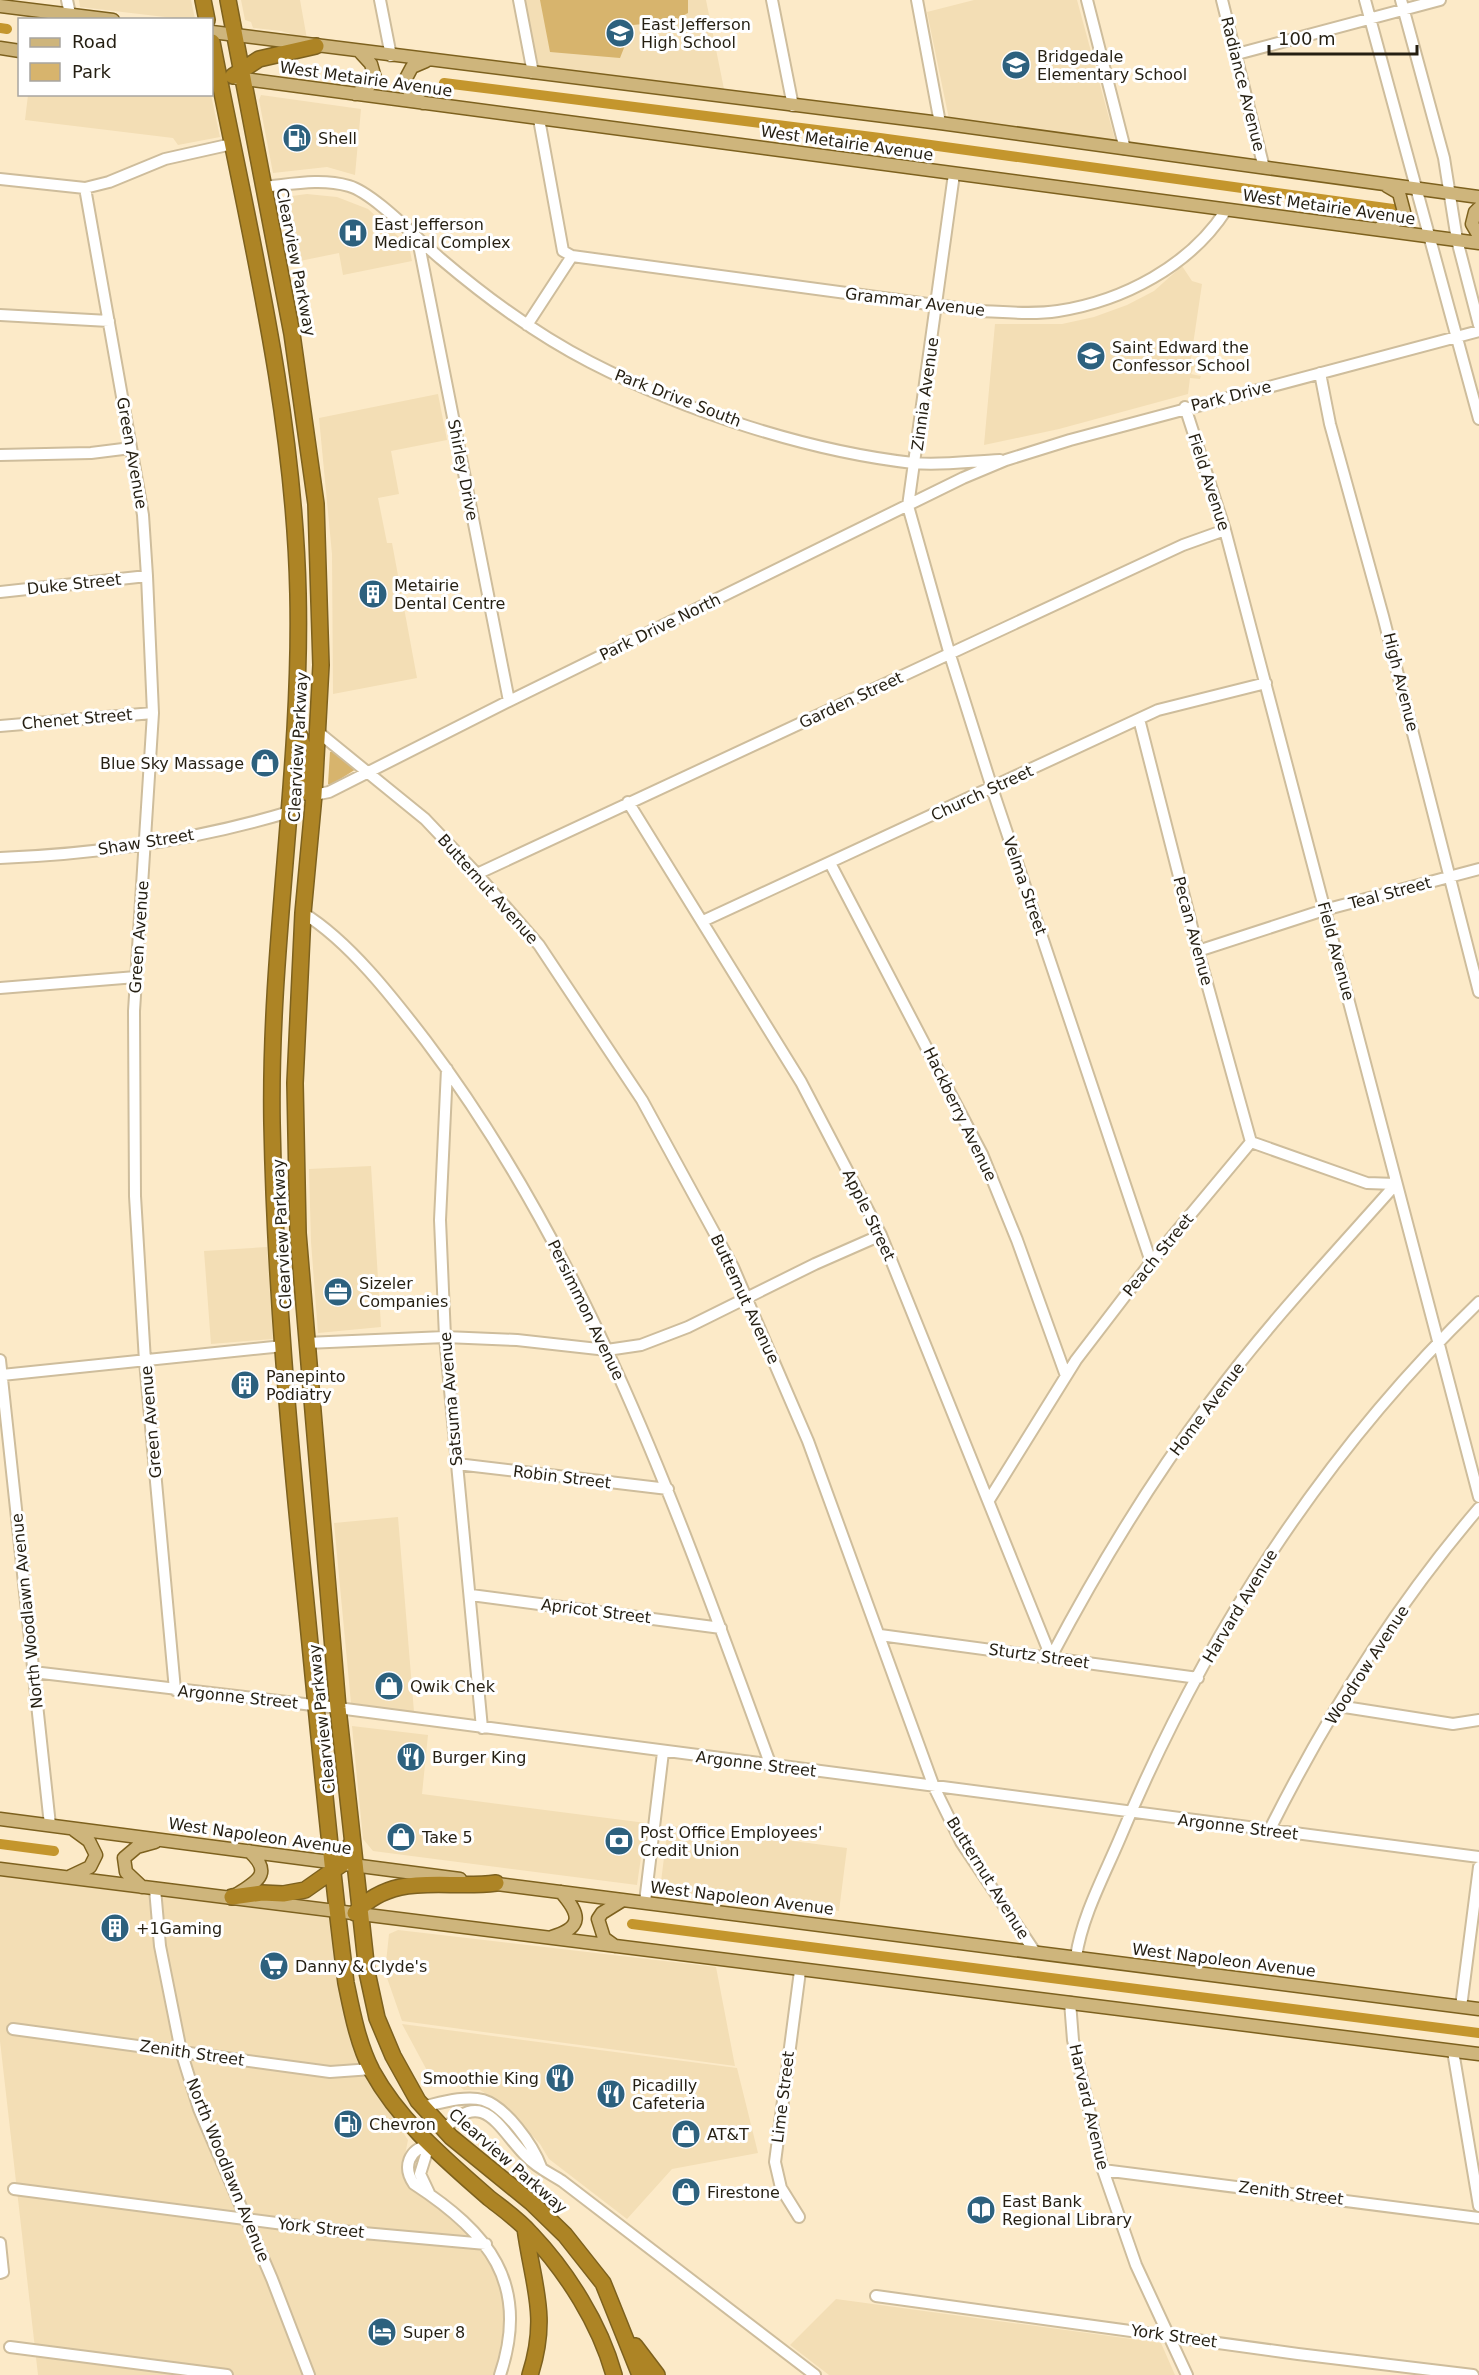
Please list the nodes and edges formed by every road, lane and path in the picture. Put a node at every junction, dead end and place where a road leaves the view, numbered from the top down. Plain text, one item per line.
1 (67, 0) edge
2 (203, 0) edge
3 (380, 0) edge
4 (519, 0) edge
5 (772, 0) edge
6 (1087, 0) edge
7 (1222, 0) edge
8 (1365, 0) edge
9 (1440, 0) edge
10 (920, 1) edge
11 (229, 3) edge
12 (1402, 5) edge
13 (0, 6) edge
14 (20, 8) junction
15 (69, 17) edge
16 (34, 18) edge
17 (207, 18) edge
18 (1370, 19) junction
19 (218, 39) edge
20 (316, 46) junction
21 (0, 48) edge
22 (18, 50) edge
23 (360, 52) junction
24 (1237, 54) junction
25 (390, 56) junction
26 (427, 61) junction
27 (533, 73) junction
28 (228, 76) edge
29 (354, 95) junction
30 (426, 105) junction
31 (793, 106) junction
32 (539, 119) junction
33 (940, 123) junction
34 (232, 144) junction
35 (1125, 149) junction
36 (1264, 168) junction
37 (954, 174) junction
38 (0, 179) edge
39 (238, 183) junction
40 (1386, 185) junction
41 (85, 188) junction
42 (264, 188) junction
43 (1414, 189) junction
44 (1448, 193) junction
45 (1479, 197) edge
46 (1479, 208) edge
47 (1226, 210) junction
48 (1368, 228) junction
49 (272, 231) junction
50 (1429, 236) junction
51 (1479, 236) edge
52 (418, 240) junction
53 (1457, 240) junction
54 (1479, 243) edge
55 (572, 256) junction
56 (937, 305) junction
57 (0, 315) edge
58 (110, 321) junction
59 (1479, 324) edge
60 (527, 325) junction
61 (1479, 331) edge
62 (1457, 336) junction
63 (1320, 373) junction
64 (1185, 407) junction
65 (1479, 419) edge
66 (131, 448) junction
67 (0, 455) edge
68 (1006, 460) junction
69 (915, 464) junction
70 (908, 506) junction
71 (1225, 530) junction
72 (147, 576) junction
73 (0, 592) edge
74 (950, 655) junction
75 (1266, 683) junction
76 (509, 701) junction
77 (153, 713) junction
78 (1139, 719) junction
79 (296, 722) junction
80 (0, 726) edge
81 (318, 732) junction
82 (370, 772) junction
83 (992, 788) junction
84 (314, 795) junction
85 (628, 802) junction
86 (289, 812) junction
87 (146, 844) junction
88 (0, 858) edge
89 (830, 863) junction
90 (1479, 869) edge
91 (477, 874) junction
92 (1451, 876) junction
93 (305, 893) junction
94 (1324, 910) junction
95 (303, 913) junction
96 (703, 921) junction
97 (1198, 951) junction
98 (136, 977) junction
99 (0, 988) edge
100 (1479, 992) edge
101 (447, 1069) junction
102 (1251, 1142) junction
103 (1396, 1184) junction
104 (881, 1235) junction
105 (1151, 1262) junction
106 (747, 1299) junction
107 (279, 1300) junction
108 (1479, 1302) edge
109 (445, 1337) junction
110 (1437, 1342) junction
111 (306, 1344) junction
112 (283, 1346) junction
113 (608, 1350) junction
114 (0, 1360) edge
115 (146, 1361) junction
116 (2, 1375) junction
117 (1066, 1376) junction
118 (310, 1389) junction
119 (457, 1464) junction
120 (668, 1490) junction
121 (1479, 1497) edge
122 (989, 1500) junction
123 (1479, 1508) edge
124 (471, 1595) junction
125 (721, 1628) junction
126 (880, 1635) junction
127 (1051, 1657) junction
128 (33, 1672) junction
129 (1198, 1678) junction
130 (175, 1690) junction
131 (315, 1706) junction
132 (1338, 1706) junction
133 (338, 1708) junction
134 (1479, 1720) edge
135 (482, 1728) junction
136 (663, 1752) junction
137 (771, 1766) junction
138 (934, 1787) junction
139 (1131, 1813) junction
140 (0, 1819) edge
141 (50, 1825) junction
142 (72, 1828) junction
143 (1269, 1831) junction
144 (162, 1840) junction
145 (249, 1851) junction
146 (1479, 1857) edge
147 (340, 1866) junction
148 (1479, 1868) edge
149 (0, 1869) edge
150 (67, 1877) junction
151 (496, 1883) junction
152 (149, 1888) junction
153 (561, 1892) junction
154 (232, 1897) junction
155 (624, 1900) junction
156 (645, 1902) junction
157 (337, 1913) junction
158 (357, 1913) junction
159 (548, 1939) junction
160 (340, 1941) junction
161 (616, 1947) junction
162 (1035, 1952) junction
163 (1076, 1958) junction
164 (800, 1971) junction
165 (1070, 2002) junction
166 (1461, 2007) junction
167 (1479, 2009) edge
168 (13, 2029) dead end
169 (181, 2051) junction
170 (1452, 2051) junction
171 (1479, 2054) edge
172 (372, 2069) junction
173 (389, 2097) junction
174 (422, 2106) junction
175 (440, 2127) junction
176 (429, 2145) junction
177 (541, 2167) junction
178 (491, 2169) junction
179 (1103, 2169) junction
180 (14, 2189) dead end
181 (429, 2193) junction
182 (1479, 2206) edge
183 (799, 2217) dead end
184 (1479, 2217) edge
185 (246, 2219) junction
186 (525, 2228) junction
187 (0, 2243) edge
188 (486, 2244) junction
189 (1, 2273) edge
190 (876, 2296) dead end
191 (625, 2333) junction
192 (1170, 2335) junction
193 (10, 2347) dead end
194 (226, 2375) edge
195 (309, 2375) edge
196 (500, 2375) edge
197 (530, 2375) edge
198 (614, 2375) edge
199 (640, 2375) edge
200 (657, 2375) edge
201 (815, 2375) edge
202 (1187, 2375) edge
203 (1473, 2375) edge

1 - 15 street
2 - 17 highway
3 - 25 street
4 - 27 street
5 - 31 street
6 - 35 street
7 - 24 street, Radiance Avenue
8 - 18 street
9 - 12 street
10 - 33 street
11 - 19 highway, Clearview Parkway
12 - 18 street
12 - 44 street
13 - 14 main road
14 - 15 main road
14 - 16 main road
18 - 24 street
18 - 43 street
19 - 20 main road, West Metairie Avenue
19 - 28 highway, Clearview Parkway
19 - 28 highway, Clearview Parkway
20 - 23 main road, West Metairie Avenue
20 - 28 highway
21 - 22 main road
23 - 25 main road, West Metairie Avenue
23 - 29 main road
24 - 36 street, Radiance Avenue
25 - 26 main road, West Metairie Avenue
26 - 27 main road, West Metairie Avenue
26 - 30 main road
27 - 31 main road, West Metairie Avenue
28 - 29 main road, West Metairie Avenue
28 - 34 highway, Clearview Parkway
28 - 42 highway, Clearview Parkway
29 - 30 main road, West Metairie Avenue
30 - 32 main road, West Metairie Avenue
31 - 33 main road, West Metairie Avenue
32 - 37 main road, West Metairie Avenue
32 - 55 street
33 - 35 main road, West Metairie Avenue
34 - 39 highway, Clearview Parkway
34 - 41 street
35 - 36 main road, West Metairie Avenue
36 - 40 main road, West Metairie Avenue
37 - 47 main road, West Metairie Avenue
37 - 56 street, Zinnia Avenue
38 - 41 street
39 - 49 highway
39 - 79 highway, Clearview Parkway
40 - 43 main road, West Metairie Avenue
40 - 48 main road
41 - 58 street, Green Avenue
42 - 49 highway, Clearview Parkway
42 - 52 street, Park Drive South
43 - 44 main road, West Metairie Avenue
43 - 50 street
44 - 45 main road, West Metairie Avenue
44 - 53 street
46 - 51 main road
47 - 48 main road, West Metairie Avenue
47 - 56 street, Grammar Avenue
48 - 50 main road, West Metairie Avenue
49 - 81 highway, Clearview Parkway
50 - 53 main road, West Metairie Avenue
50 - 62 street
52 - 60 street, Park Drive South
52 - 76 street, Shirley Drive
53 - 54 main road, West Metairie Avenue
53 - 59 street
55 - 56 street, Grammar Avenue
55 - 60 street
56 - 69 street, Zinnia Avenue
57 - 58 street
58 - 66 street, Green Avenue
60 - 69 street, Park Drive South
61 - 62 street, Park Drive
62 - 63 street, Park Drive
62 - 65 street
63 - 64 street, Park Drive
63 - 92 street, High Avenue
64 - 68 street, Park Drive
64 - 71 street, Field Avenue
66 - 67 street
66 - 72 street, Green Avenue
68 - 69 street, Park Drive South
68 - 70 street, Park Drive North
69 - 70 street, Zinnia Avenue
70 - 74 street, Velma Street
70 - 76 street, Park Drive North
71 - 74 street, Garden Street
71 - 75 street, Field Avenue
72 - 73 street, Duke Street
72 - 77 street, Green Avenue
74 - 83 street, Velma Street
74 - 85 street, Garden Street
75 - 78 street, Church Street
75 - 94 street, Field Avenue
76 - 82 street, Park Drive North
77 - 80 street, Chenet Street
77 - 87 street, Green Avenue
78 - 83 street, Church Street
78 - 97 street, Pecan Avenue
79 - 84 highway
79 - 86 highway, Clearview Parkway
81 - 82 street, Butternut Avenue
81 - 84 highway, Clearview Parkway
82 - 84 street, Park Drive North
82 - 91 street, Butternut Avenue
83 - 89 street, Church Street
83 - 105 street, Velma Street
84 - 93 highway, Clearview Parkway
85 - 91 street, Garden Street
85 - 96 street, Apple Street
86 - 87 street, Shaw Street
86 - 93 highway
86 - 107 highway, Clearview Parkway
87 - 88 street, Shaw Street
87 - 98 street, Green Avenue
89 - 96 street, Church Street
89 - 117 street, Hackberry Avenue
90 - 92 street, Teal Street
91 - 106 street, Butternut Avenue
92 - 94 street, Teal Street
92 - 100 street, High Avenue
93 - 95 highway, Clearview Parkway
94 - 97 street, Teal Street
94 - 103 street, Field Avenue
95 - 101 street, Persimmon Avenue
95 - 111 highway, Clearview Parkway
96 - 104 street, Apple Street
97 - 102 street, Pecan Avenue
98 - 99 street
98 - 115 street, Green Avenue
101 - 109 street, Satsuma Avenue
101 - 113 street, Persimmon Avenue
102 - 103 street
102 - 105 street, Peach Street
103 - 110 street, Field Avenue
103 - 127 street, Home Avenue
104 - 106 street
104 - 122 street, Apple Street
105 - 117 street, Peach Street
106 - 113 street
106 - 126 street, Butternut Avenue
107 - 111 highway
107 - 112 highway, Clearview Parkway
108 - 110 street, Harvard Avenue
109 - 111 street
109 - 113 street
109 - 119 street, Satsuma Avenue
110 - 121 street, Field Avenue
110 - 129 street, Harvard Avenue
111 - 118 highway, Clearview Parkway
112 - 115 street
112 - 118 highway
112 - 131 highway, Clearview Parkway
113 - 120 street, Persimmon Avenue
114 - 116 street, North Woodlawn Avenue
115 - 116 street
115 - 130 street, Green Avenue
116 - 128 street, North Woodlawn Avenue
117 - 122 street, Peach Street
118 - 133 highway, Clearview Parkway
119 - 120 street, Robin Street
119 - 124 street, Satsuma Avenue
120 - 125 street, Persimmon Avenue
122 - 127 street, Apple Street
123 - 132 street, Woodrow Avenue
124 - 125 street, Apricot Street
124 - 135 street, Satsuma Avenue
125 - 137 street, Persimmon Avenue
126 - 127 street, Sturtz Street
126 - 138 street, Butternut Avenue
127 - 129 street, Sturtz Street
128 - 130 street, Argonne Street
128 - 141 street, North Woodlawn Avenue
129 - 139 street, Harvard Avenue
130 - 131 street, Argonne Street
131 - 133 street, Argonne Street
131 - 147 highway, Clearview Parkway
132 - 134 street
132 - 143 street, Woodrow Avenue
133 - 135 street, Argonne Street
133 - 147 highway, Clearview Parkway
135 - 136 street, Argonne Street
136 - 137 street, Argonne Street
136 - 156 street
137 - 138 street, Argonne Street
138 - 139 street, Argonne Street
138 - 162 street, Butternut Avenue
139 - 143 street, Argonne Street
139 - 163 street, Harvard Avenue
140 - 141 main road, West Napoleon Avenue
141 - 142 main road, West Napoleon Avenue
142 - 144 main road, West Napoleon Avenue
142 - 150 main road
143 - 146 street, Argonne Street
144 - 145 main road, West Napoleon Avenue
144 - 152 main road
145 - 147 main road, West Napoleon Avenue
145 - 154 main road
147 - 151 main road, West Napoleon Avenue
147 - 154 highway
147 - 157 highway, Clearview Parkway
147 - 158 highway, Clearview Parkway
148 - 166 street
149 - 150 main road
150 - 152 main road
151 - 153 main road, West Napoleon Avenue
151 - 158 highway
152 - 154 main road
152 - 169 street, North Woodlawn Avenue
153 - 155 main road, West Napoleon Avenue
153 - 159 main road
154 - 157 main road
155 - 156 main road, West Napoleon Avenue
155 - 161 main road
156 - 162 main road, West Napoleon Avenue
157 - 158 main road
157 - 160 highway, Clearview Parkway
158 - 159 main road
158 - 160 highway
158 - 174 highway, Clearview Parkway
159 - 161 main road
160 - 172 highway, Clearview Parkway
161 - 164 main road
162 - 163 main road, West Napoleon Avenue
163 - 166 main road, West Napoleon Avenue
164 - 165 main road
164 - 183 street, Lime Street
165 - 170 main road
165 - 179 street, Harvard Avenue
166 - 167 main road, West Napoleon Avenue
168 - 169 street, Zenith Street
169 - 172 street, Zenith Street
169 - 185 street, North Woodlawn Avenue
170 - 171 main road
170 - 182 street
172 - 173 highway, Clearview Parkway
173 - 175 highway
173 - 176 highway, Clearview Parkway
174 - 175 highway, Clearview Parkway
174 - 177 street
175 - 177 street
175 - 178 highway, Clearview Parkway
176 - 178 highway
176 - 181 street
176 - 181 street
176 - 186 highway, Clearview Parkway
177 - 201 street
178 - 191 highway, Clearview Parkway
179 - 184 street, Zenith Street
179 - 192 street, Harvard Avenue
180 - 185 street, York Street
181 - 188 street
185 - 188 street, York Street
185 - 195 street, North Woodlawn Avenue
186 - 197 highway
186 - 198 highway, Clearview Parkway
187 - 189 street
188 - 196 street
190 - 192 street, York Street
191 - 199 highway, Clearview Parkway
191 - 200 highway
192 - 202 street, Harvard Avenue
192 - 203 street, York Street
193 - 194 street

